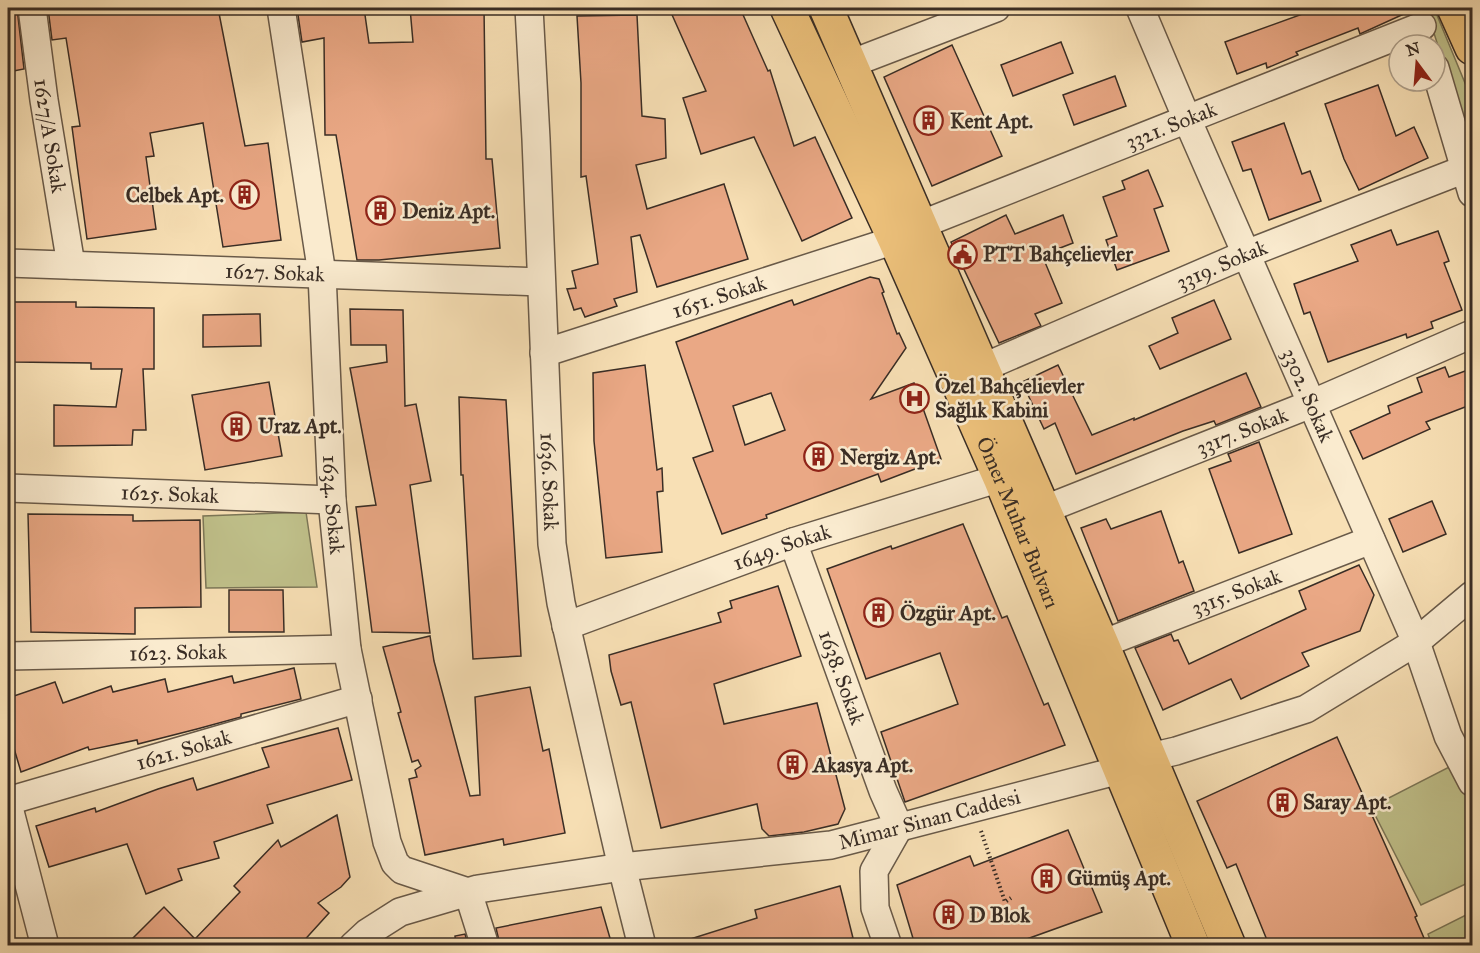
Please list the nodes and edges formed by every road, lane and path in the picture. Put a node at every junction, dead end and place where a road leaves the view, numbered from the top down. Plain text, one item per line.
1 (32, 8) edge
2 (281, 8) edge
3 (529, 8) edge
4 (787, 8) edge
5 (825, 8) edge
6 (996, 8) edge
7 (1140, 8) edge
8 (1454, 8) edge
9 (1423, 26) edge
10 (1473, 48) edge
11 (850, 64) junction
12 (1443, 93) edge
13 (1187, 119) junction
14 (1469, 181) edge
15 (907, 232) junction
16 (1246, 254) junction
17 (8, 263) edge
18 (71, 265) junction
19 (322, 274) junction
20 (541, 282) junction
21 (1473, 334) edge
22 (544, 353) junction
23 (982, 368) junction
24 (1311, 404) junction
25 (1000, 478) junction
26 (8, 488) edge
27 (332, 500) junction
28 (1043, 510) junction
29 (1371, 540) junction
30 (793, 542) junction
31 (1473, 595) edge
32 (566, 626) junction
33 (1416, 642) junction
34 (1102, 644) junction
35 (347, 649) junction
36 (8, 656) edge
37 (358, 699) junction
38 (1150, 757) junction
39 (1120, 770) junction
40 (1473, 782) edge
41 (8, 802) edge
42 (974, 808) junction
43 (898, 827) junction
44 (622, 867) junction
45 (468, 892) junction
46 (1011, 898) dead end
47 (45, 945) edge
48 (353, 945) edge
49 (485, 945) edge
50 (642, 945) edge
51 (888, 945) edge
52 (1193, 945) edge
53 (1229, 945) edge

1 - 18 street, 1627/A Sokak
2 - 19 street, 1634. Sokak
3 - 20 street, 1636. Sokak
4 - 15 main road, Ömer Muhar Bulvarı
5 - 11 main road, Ömer Muhar Bulvarı
6 - 11 street
7 - 13 street, 3302. Sokak
8 - 10 main road
9 - 13 street, 3321. Sokak
11 - 15 main road, Ömer Muhar Bulvarı
12 - 14 street
13 - 15 street, 3321. Sokak
13 - 16 street, 3302. Sokak
14 - 16 street, 3319. Sokak
15 - 22 street, 1651. Sokak
15 - 23 main road, Ömer Muhar Bulvarı
15 - 25 main road, Ömer Muhar Bulvarı
16 - 23 street, 3319. Sokak
16 - 24 street, 3302. Sokak
17 - 18 street, 1627. Sokak
18 - 19 street, 1627. Sokak
19 - 20 street, 1627. Sokak
19 - 27 street, 1634. Sokak
20 - 22 street, 1636. Sokak
21 - 24 street, 3317. Sokak
22 - 32 street, 1636. Sokak
23 - 28 main road, Ömer Muhar Bulvarı
24 - 28 street, 3317. Sokak
24 - 29 street, 3302. Sokak
25 - 30 street, 1649. Sokak
25 - 39 main road, Ömer Muhar Bulvarı
26 - 27 street, 1625. Sokak
27 - 35 street, 1634. Sokak
28 - 34 main road, Ömer Muhar Bulvarı
29 - 33 street, 3302. Sokak
29 - 34 street, 3315. Sokak
30 - 32 street, 1649. Sokak
30 - 43 street, 1638. Sokak
31 - 33 street, Mimar Sinan Caddesi
32 - 44 street, 1636. Sokak
33 - 38 street, Mimar Sinan Caddesi
33 - 40 street, 3302. Sokak
34 - 38 main road, Ömer Muhar Bulvarı
35 - 36 street, 1623. Sokak
35 - 37 street, 1634. Sokak
37 - 41 street, 1621. Sokak
37 - 45 street, 1634. Sokak
38 - 39 street, Mimar Sinan Caddesi
38 - 53 main road, Ömer Muhar Bulvarı
39 - 42 street, Mimar Sinan Caddesi
39 - 52 main road, Ömer Muhar Bulvarı
41 - 47 street
42 - 43 street, Mimar Sinan Caddesi
42 - 46 path
43 - 44 street, Mimar Sinan Caddesi
43 - 51 street
44 - 45 street, Mimar Sinan Caddesi
44 - 50 street, 1636. Sokak
45 - 48 street, Mimar Sinan Caddesi
45 - 49 street

